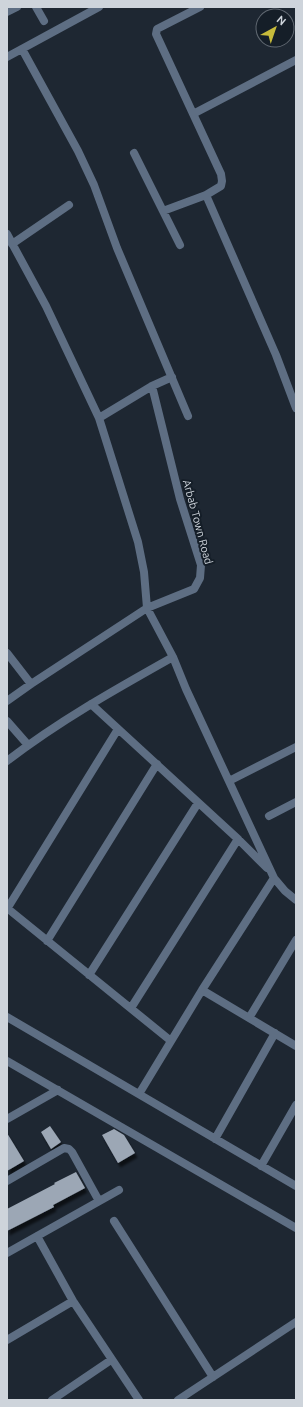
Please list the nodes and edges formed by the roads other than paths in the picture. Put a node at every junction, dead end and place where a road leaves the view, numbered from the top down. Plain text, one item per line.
1 (17, 7) edge
2 (36, 7) edge
3 (99, 7) edge
4 (200, 7) edge
5 (7, 12) edge
6 (44, 21) dead end
7 (22, 49) junction
8 (7, 57) edge
9 (296, 60) edge
10 (193, 114) junction
11 (134, 153) dead end
12 (206, 195) junction
13 (69, 204) dead end
14 (163, 211) junction
15 (7, 234) edge
16 (12, 244) junction
17 (180, 245) dead end
18 (172, 377) junction
19 (152, 386) junction
20 (295, 404) edge
21 (188, 416) dead end
22 (99, 418) junction
23 (147, 608) junction
24 (7, 653) edge
25 (173, 657) junction
26 (31, 684) junction
27 (7, 701) edge
28 (91, 704) junction
29 (7, 721) edge
30 (118, 729) junction
31 (28, 745) junction
32 (296, 747) edge
33 (7, 761) edge
34 (157, 764) junction
35 (229, 781) junction
36 (296, 802) edge
37 (198, 803) junction
38 (268, 816) dead end
39 (238, 839) junction
40 (273, 876) junction
41 (296, 900) edge
42 (7, 909) edge
43 (296, 940) edge
44 (47, 941) junction
45 (89, 975) junction
46 (202, 990) junction
47 (131, 1008) junction
48 (7, 1017) edge
49 (249, 1018) junction
50 (275, 1033) junction
51 (171, 1041) junction
52 (295, 1042) edge
53 (7, 1061) edge
54 (58, 1090) junction
55 (138, 1094) junction
56 (296, 1105) edge
57 (7, 1118) edge
58 (215, 1139) junction
59 (261, 1166) junction
60 (7, 1181) edge
61 (296, 1186) edge
62 (119, 1190) dead end
63 (99, 1202) junction
64 (114, 1221) dead end
65 (296, 1228) edge
66 (37, 1236) junction
67 (7, 1253) edge
68 (73, 1301) junction
69 (296, 1322) edge
70 (7, 1340) edge
71 (111, 1360) junction
72 (213, 1377) junction
73 (52, 1400) edge
74 (139, 1400) edge
75 (178, 1400) edge

1 - 5 street
2 - 6 street
3 - 7 street
4 - 10 street
7 - 8 street
7 - 18 street
9 - 10 street
10 - 12 street
11 - 14 street
12 - 14 street
12 - 20 street
13 - 16 street
14 - 17 street
15 - 16 street
16 - 22 street
18 - 19 street
18 - 21 street
19 - 22 street
19 - 23 street, Arbab Town Road
22 - 23 street
23 - 25 street
23 - 26 street, Arbab Town Road
24 - 26 street
25 - 28 street
25 - 35 street
26 - 27 street, Arbab Town Road
28 - 30 street
28 - 31 street
29 - 31 street
30 - 34 street
30 - 42 street
31 - 33 street
32 - 35 street
34 - 37 street
34 - 44 street
35 - 40 street
36 - 38 street
37 - 39 street
37 - 45 street
39 - 40 street
39 - 47 street
40 - 41 street
40 - 46 street
42 - 44 street
43 - 49 street
44 - 45 street
45 - 47 street
46 - 49 street
46 - 51 street
47 - 51 street
48 - 55 street
49 - 50 street
50 - 52 street
50 - 58 street
51 - 55 street
53 - 54 street
54 - 57 street
54 - 65 street
55 - 58 street
56 - 59 street
58 - 59 street
59 - 61 street
60 - 63 street
62 - 63 street
63 - 66 street
64 - 72 street
66 - 67 street
66 - 68 street
68 - 70 street
68 - 71 street
69 - 72 street
71 - 73 street
71 - 74 street
72 - 75 street

